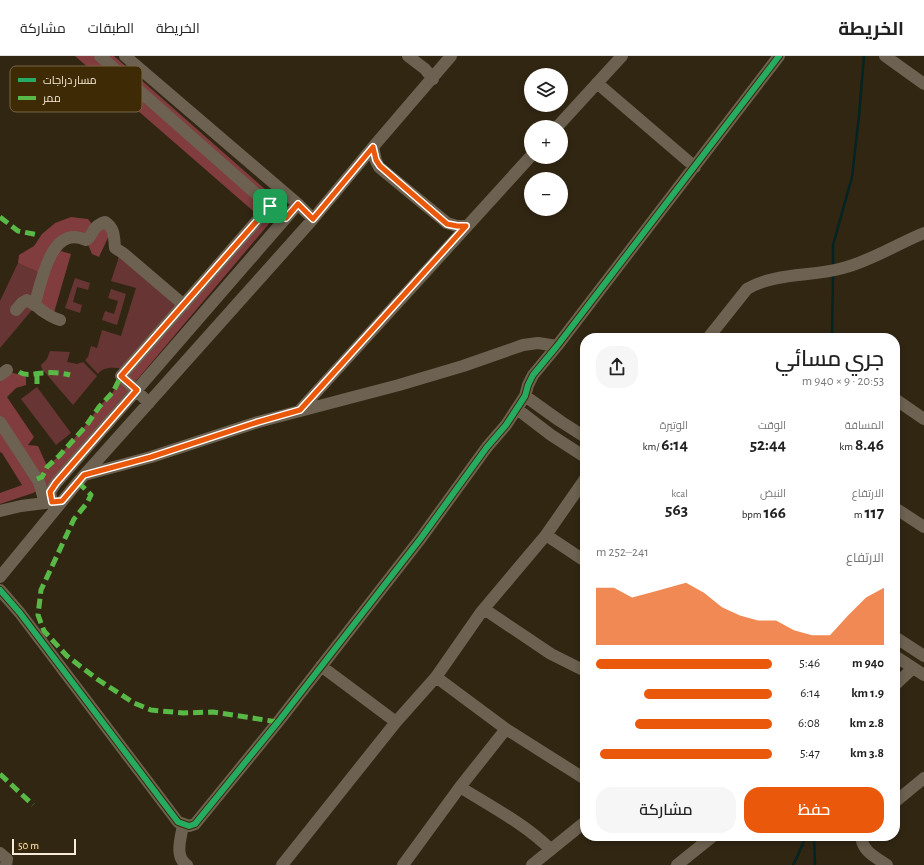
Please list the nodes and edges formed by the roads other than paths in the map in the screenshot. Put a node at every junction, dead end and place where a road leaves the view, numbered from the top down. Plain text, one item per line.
1 (100, 56) edge
2 (125, 56) edge
3 (408, 56) edge
4 (452, 56) edge
5 (622, 56) edge
6 (779, 56) edge
7 (892, 58) edge
8 (111, 66) edge
9 (137, 66) edge
10 (142, 71) edge
11 (433, 79) junction
12 (597, 83) junction
13 (924, 84) edge
14 (142, 93) edge
15 (563, 120) edge
16 (373, 147) junction
17 (524, 164) edge
18 (695, 167) junction
19 (298, 204) junction
20 (270, 206) junction
21 (286, 218) junction
22 (313, 219) junction
23 (447, 224) junction
24 (466, 226) junction
25 (924, 233) edge
26 (450, 244) junction
27 (184, 305) junction
28 (36, 306) junction
29 (16, 310) dead end
30 (60, 320) dead end
31 (712, 333) edge
32 (557, 346) junction
33 (137, 390) junction
34 (525, 396) junction
35 (900, 402) edge
36 (149, 403) junction
37 (517, 409) junction
38 (300, 410) junction
39 (924, 419) edge
40 (0, 422) edge
41 (580, 434) edge
42 (580, 454) edge
43 (84, 475) junction
44 (580, 486) edge
45 (53, 502) junction
46 (0, 511) edge
47 (900, 511) edge
48 (924, 527) edge
49 (546, 535) junction
50 (580, 558) edge
51 (0, 577) edge
52 (0, 590) edge
53 (482, 611) junction
54 (900, 639) edge
55 (924, 656) edge
56 (900, 659) edge
57 (321, 666) junction
58 (913, 668) junction
59 (580, 669) edge
60 (924, 675) edge
61 (436, 677) junction
62 (900, 680) edge
63 (396, 722) junction
64 (506, 729) junction
65 (580, 777) edge
66 (924, 778) edge
67 (460, 787) junction
68 (900, 798) edge
69 (183, 825) junction
70 (580, 826) edge
71 (707, 841) edge
72 (861, 841) edge
73 (552, 850) junction
74 (0, 853) edge
75 (6, 865) edge
76 (187, 865) edge
77 (282, 865) edge
78 (403, 865) edge
79 (532, 865) edge
80 (677, 865) edge
81 (886, 865) edge

1 - 8 street
2 - 9 street
3 - 11 street
4 - 11 street
5 - 12 street
6 - 18 street
7 - 13 street
10 - 19 street
11 - 16 street
12 - 15 street
12 - 18 street
14 - 20 street
16 - 22 street
16 - 23 street
17 - 24 street
18 - 32 street
19 - 21 street
19 - 22 street
20 - 21 street
20 - 27 street
21 - 33 street
22 - 36 street
23 - 24 street
23 - 26 street
24 - 26 street
25 - 31 street
26 - 38 street
27 - 28 street
27 - 33 street
28 - 29 street
28 - 30 street
32 - 34 street
32 - 38 street
33 - 36 street
33 - 45 street
34 - 37 street
34 - 41 street
35 - 39 street
36 - 43 street
37 - 42 street
37 - 57 street
38 - 43 street
40 - 45 street
43 - 45 street
44 - 49 street
45 - 46 street
45 - 51 street
47 - 48 street
49 - 50 street
49 - 53 street
52 - 69 street
53 - 59 street
53 - 61 street
54 - 55 street
56 - 58 street
57 - 63 street
57 - 69 street
58 - 60 street
58 - 62 street
61 - 63 street
61 - 64 street
63 - 77 street
64 - 65 street
64 - 67 street
66 - 68 street
67 - 73 street
67 - 78 street
69 - 76 street
70 - 73 street
71 - 80 street
72 - 81 street
73 - 79 street
74 - 75 street

